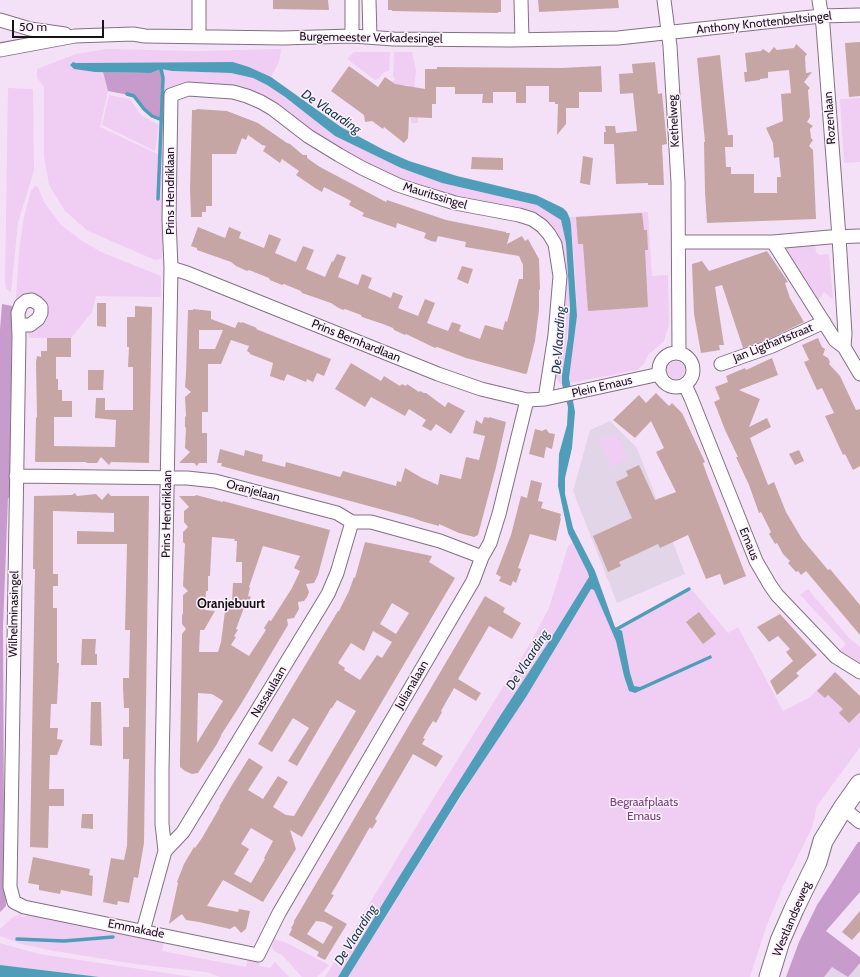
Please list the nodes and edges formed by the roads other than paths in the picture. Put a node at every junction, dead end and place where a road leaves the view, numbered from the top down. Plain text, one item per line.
1 (199, 0) edge
2 (352, 0) edge
3 (369, 0) edge
4 (521, 0) edge
5 (664, 0) edge
6 (820, 1) edge
7 (860, 15) edge
8 (821, 16) junction
9 (0, 20) edge
10 (668, 33) junction
11 (75, 36) junction
12 (352, 36) junction
13 (199, 37) junction
14 (370, 37) junction
15 (522, 40) junction
16 (0, 50) edge
17 (171, 95) joint
18 (860, 236) edge
19 (839, 237) junction
20 (679, 242) junction
21 (773, 242) junction
22 (171, 268) junction
23 (844, 321) junction
24 (826, 324) junction
25 (18, 325) dead end
26 (844, 347) junction
27 (679, 353) junction
28 (721, 364) dead end
29 (660, 374) junction
30 (860, 374) edge
31 (685, 385) junction
32 (551, 398) junction
33 (527, 400) junction
34 (16, 476) junction
35 (167, 478) junction
36 (352, 522) junction
37 (482, 557) junction
38 (860, 672) edge
39 (860, 784) edge
40 (853, 812) edge
41 (165, 851) junction
42 (14, 902) joint
43 (143, 931) junction
44 (258, 954) joint
45 (769, 977) edge

1 - 13 street
2 - 12 street
3 - 14 street
4 - 15 street
5 - 10 street, Kethelweg
6 - 8 street, Rozenlaan
7 - 8 street, Anthony Knottenbeltsingel
8 - 10 street, Anthony Knottenbeltsingel
8 - 19 street, Rozenlaan
9 - 11 street, Burgemeester Verkadesingel
10 - 15 street, Burgemeester Verkadesingel
10 - 20 street, Kethelweg
11 - 13 street, Burgemeester Verkadesingel
11 - 16 street, Burgemeester Verkadesingel
12 - 13 street, Burgemeester Verkadesingel
12 - 14 street, Burgemeester Verkadesingel
14 - 15 street, Burgemeester Verkadesingel
17 - 22 street, Prins Hendriklaan
17 - 32 street, Mauritssingel
18 - 19 street
19 - 21 street
19 - 23 street, Rozenlaan
20 - 21 street
20 - 27 street
21 - 24 street
22 - 33 street, Prins Bernhardlaan
22 - 35 street, Prins Hendriklaan
23 - 24 street, Jan Ligthartstraat
23 - 26 street, Rozenlaan
24 - 26 street
24 - 28 street, Jan Ligthartstraat
25 - 34 street, Wilhelminasingel
26 - 30 street
27 - 29 street
27 - 31 street
29 - 31 street
29 - 32 street, Plein Emaus
31 - 38 street, Emaus
32 - 33 street, Prins Bernhardlaan
33 - 37 street, Julianalaan
34 - 35 street, Oranjelaan
34 - 42 street, Wilhelminasingel
35 - 36 street, Oranjelaan
35 - 41 street, Prins Hendriklaan
36 - 37 street, Oranjelaan
36 - 41 street, Nassaulaan
37 - 44 street, Julianalaan
39 - 40 main road, Westlandseweg
40 - 45 main road, Westlandseweg
41 - 43 street, Prins Hendriklaan
42 - 43 street, Emmakade
43 - 44 street, Emmakade

